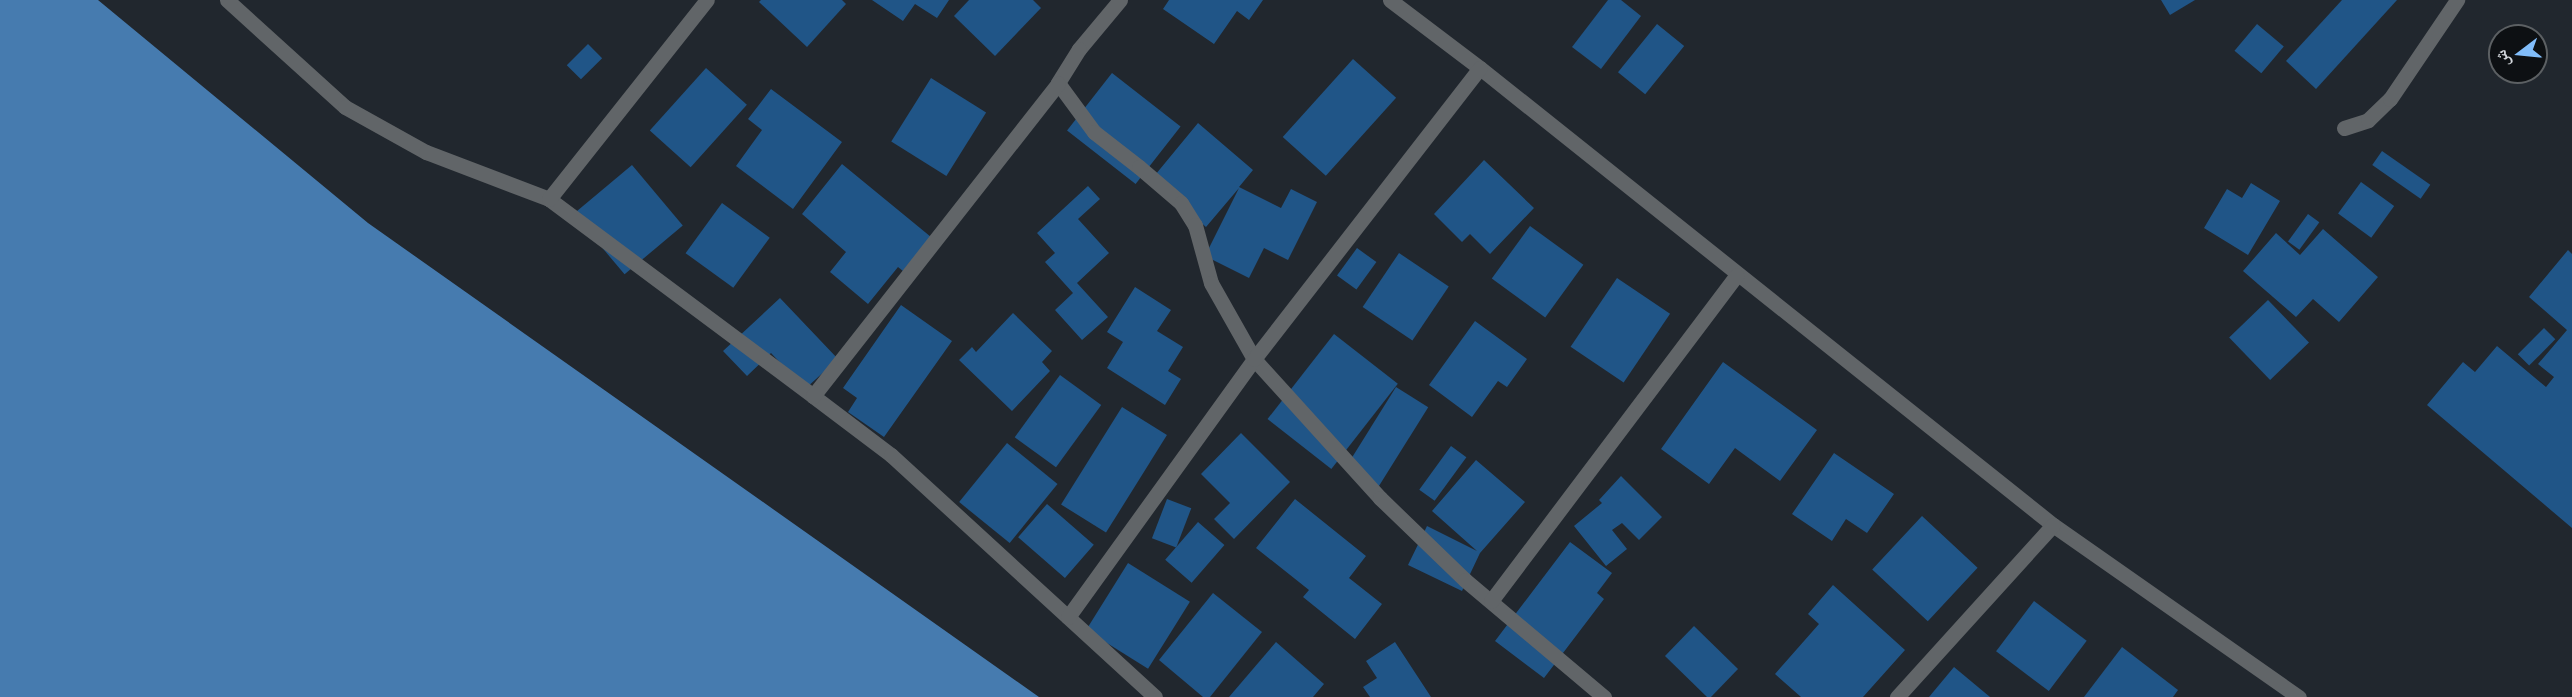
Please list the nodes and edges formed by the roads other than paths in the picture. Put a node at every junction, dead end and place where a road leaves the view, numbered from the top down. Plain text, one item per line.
1 (227, 0) edge
2 (706, 0) edge
3 (1120, 0) edge
4 (1390, 0) edge
5 (2457, 0) edge
6 (1480, 68) junction
7 (1058, 83) junction
8 (2344, 128) dead end
9 (549, 199) junction
10 (1737, 275) junction
11 (1254, 359) junction
12 (813, 396) junction
13 (2054, 525) junction
14 (1491, 601) junction
15 (1068, 617) junction
16 (1155, 697) edge
17 (1604, 697) edge
18 (1897, 697) edge
19 (2299, 697) edge

1 - 9 street
2 - 9 street
3 - 7 street
4 - 6 street
5 - 8 street
6 - 10 street
6 - 11 street
7 - 11 street
7 - 12 street
9 - 12 street
10 - 13 street
10 - 14 street
11 - 14 street
11 - 15 street
12 - 15 street
13 - 18 street
13 - 19 street
14 - 17 street
15 - 16 street

